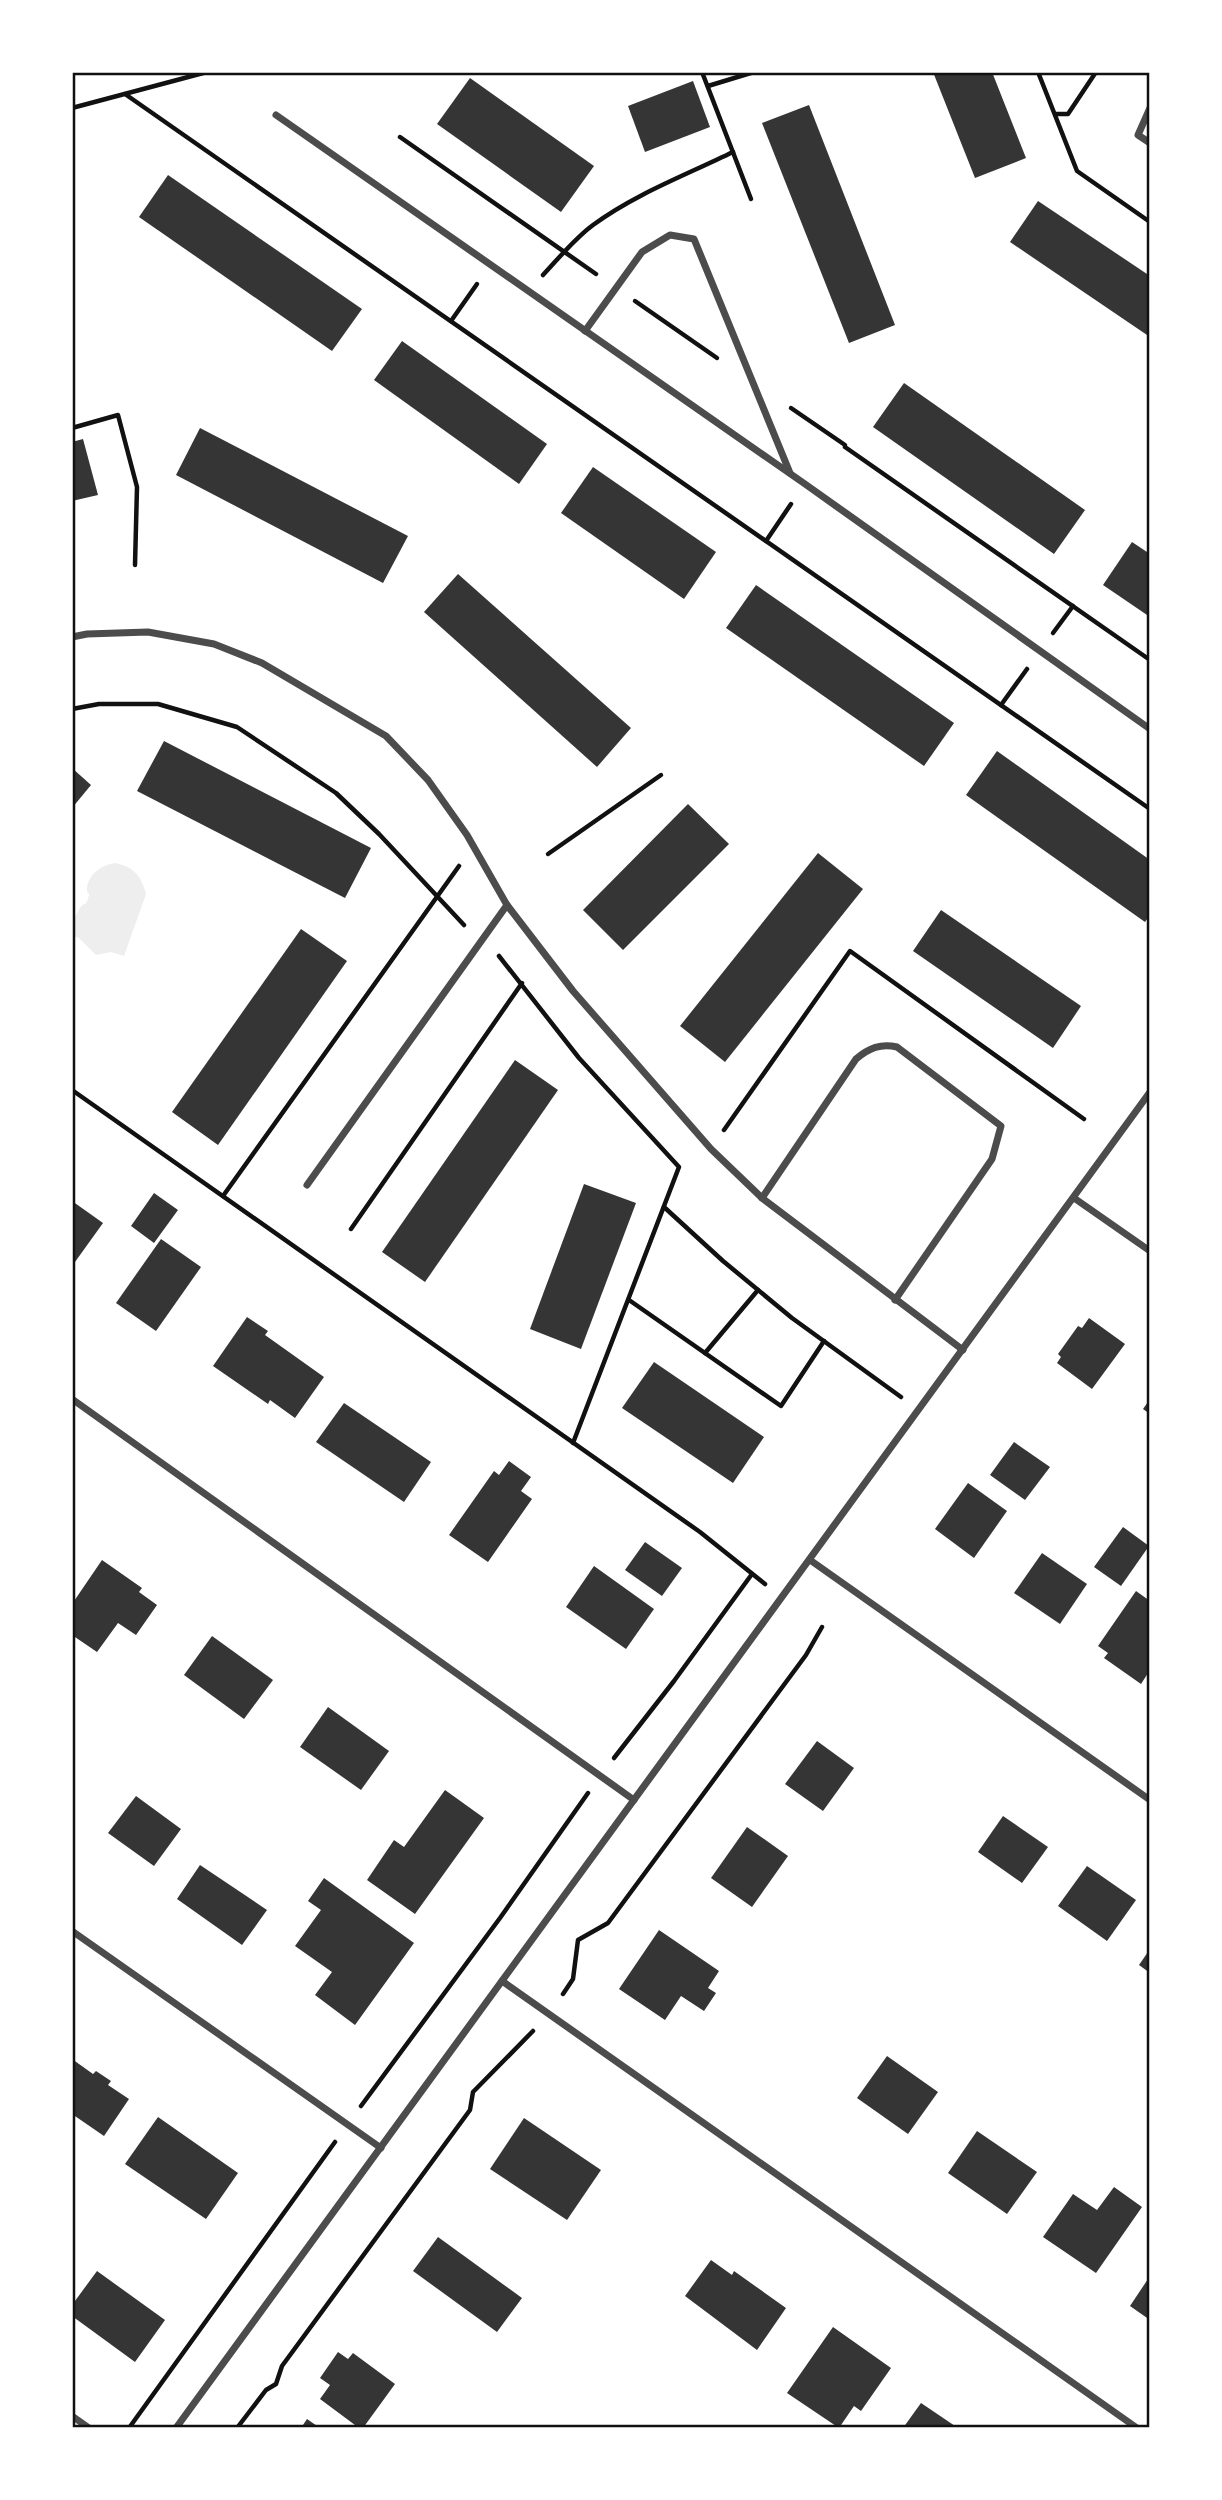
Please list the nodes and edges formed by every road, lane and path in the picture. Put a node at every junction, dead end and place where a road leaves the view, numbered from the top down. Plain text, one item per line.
1 (207, 72) edge
2 (702, 72) edge
3 (754, 72) edge
4 (1038, 72) edge
5 (1096, 72) edge
6 (708, 86) junction
7 (125, 94) junction
8 (72, 108) edge
9 (1150, 108) edge
10 (1055, 114) junction
11 (276, 116) dead end
12 (400, 137) dead end
13 (1150, 143) edge
14 (733, 152) junction
15 (751, 199) dead end
16 (1150, 222) edge
17 (564, 251) junction
18 (490, 265) junction
19 (616, 288) junction
20 (451, 321) junction
21 (585, 331) junction
22 (753, 383) junction
23 (72, 428) edge
24 (790, 474) junction
25 (804, 484) junction
26 (766, 541) junction
27 (135, 565) dead end
28 (72, 637) edge
29 (1150, 660) edge
30 (72, 709) edge
31 (1150, 729) edge
32 (661, 775) dead end
33 (1150, 809) edge
34 (473, 846) junction
35 (548, 854) dead end
36 (438, 895) junction
37 (507, 905) junction
38 (480, 942) junction
39 (522, 983) junction
40 (72, 1090) edge
41 (1150, 1092) edge
42 (307, 1185) dead end
43 (223, 1196) junction
44 (762, 1198) junction
45 (1074, 1198) junction
46 (664, 1207) junction
47 (351, 1229) dead end
48 (1150, 1251) edge
49 (758, 1290) junction
50 (629, 1300) junction
51 (895, 1300) junction
52 (824, 1341) junction
53 (963, 1350) junction
54 (705, 1353) junction
55 (889, 1387) dead end
56 (72, 1399) edge
57 (573, 1443) junction
58 (810, 1560) junction
59 (752, 1574) junction
60 (782, 1597) junction
61 (600, 1776) junction
62 (634, 1800) junction
63 (1150, 1800) edge
64 (72, 1931) edge
65 (502, 1981) junction
66 (348, 2124) junction
67 (381, 2148) junction
68 (72, 2416) edge
69 (89, 2428) edge
70 (129, 2428) edge
71 (176, 2428) edge
72 (1137, 2428) edge

1 - 7 path
2 - 6 path
3 - 6 path
4 - 10 path
5 - 10 path
6 - 14 path
7 - 8 path
7 - 20 path
9 - 13 street
10 - 16 path
11 - 18 street
12 - 17 path
14 - 15 path
14 - 17 path
17 - 19 path
18 - 20 path
18 - 21 street
19 - 21 street
19 - 22 path
19 - 22 street
20 - 26 path
21 - 24 street
22 - 24 street
22 - 29 path
23 - 27 path
24 - 25 street
25 - 26 path
25 - 31 street
26 - 33 path
28 - 34 street
30 - 36 path
32 - 35 path
34 - 36 path
34 - 37 street
36 - 38 path
36 - 43 path
37 - 38 street
37 - 44 street
38 - 39 path
38 - 42 street
39 - 46 path
39 - 47 path
40 - 43 path
41 - 45 street
43 - 57 path
44 - 51 street
44 - 51 street
45 - 48 street
45 - 53 street
46 - 49 path
46 - 50 path
49 - 52 path
49 - 54 path
50 - 54 path
50 - 57 path
51 - 53 street
52 - 54 path
52 - 55 path
53 - 58 street
56 - 61 street
57 - 59 path
58 - 60 street
58 - 63 street
59 - 60 path
59 - 61 path
60 - 62 street
61 - 62 street
61 - 66 path
62 - 65 street
64 - 66 street
65 - 67 street
65 - 72 street
66 - 67 street
66 - 70 path
67 - 71 street
68 - 69 street

